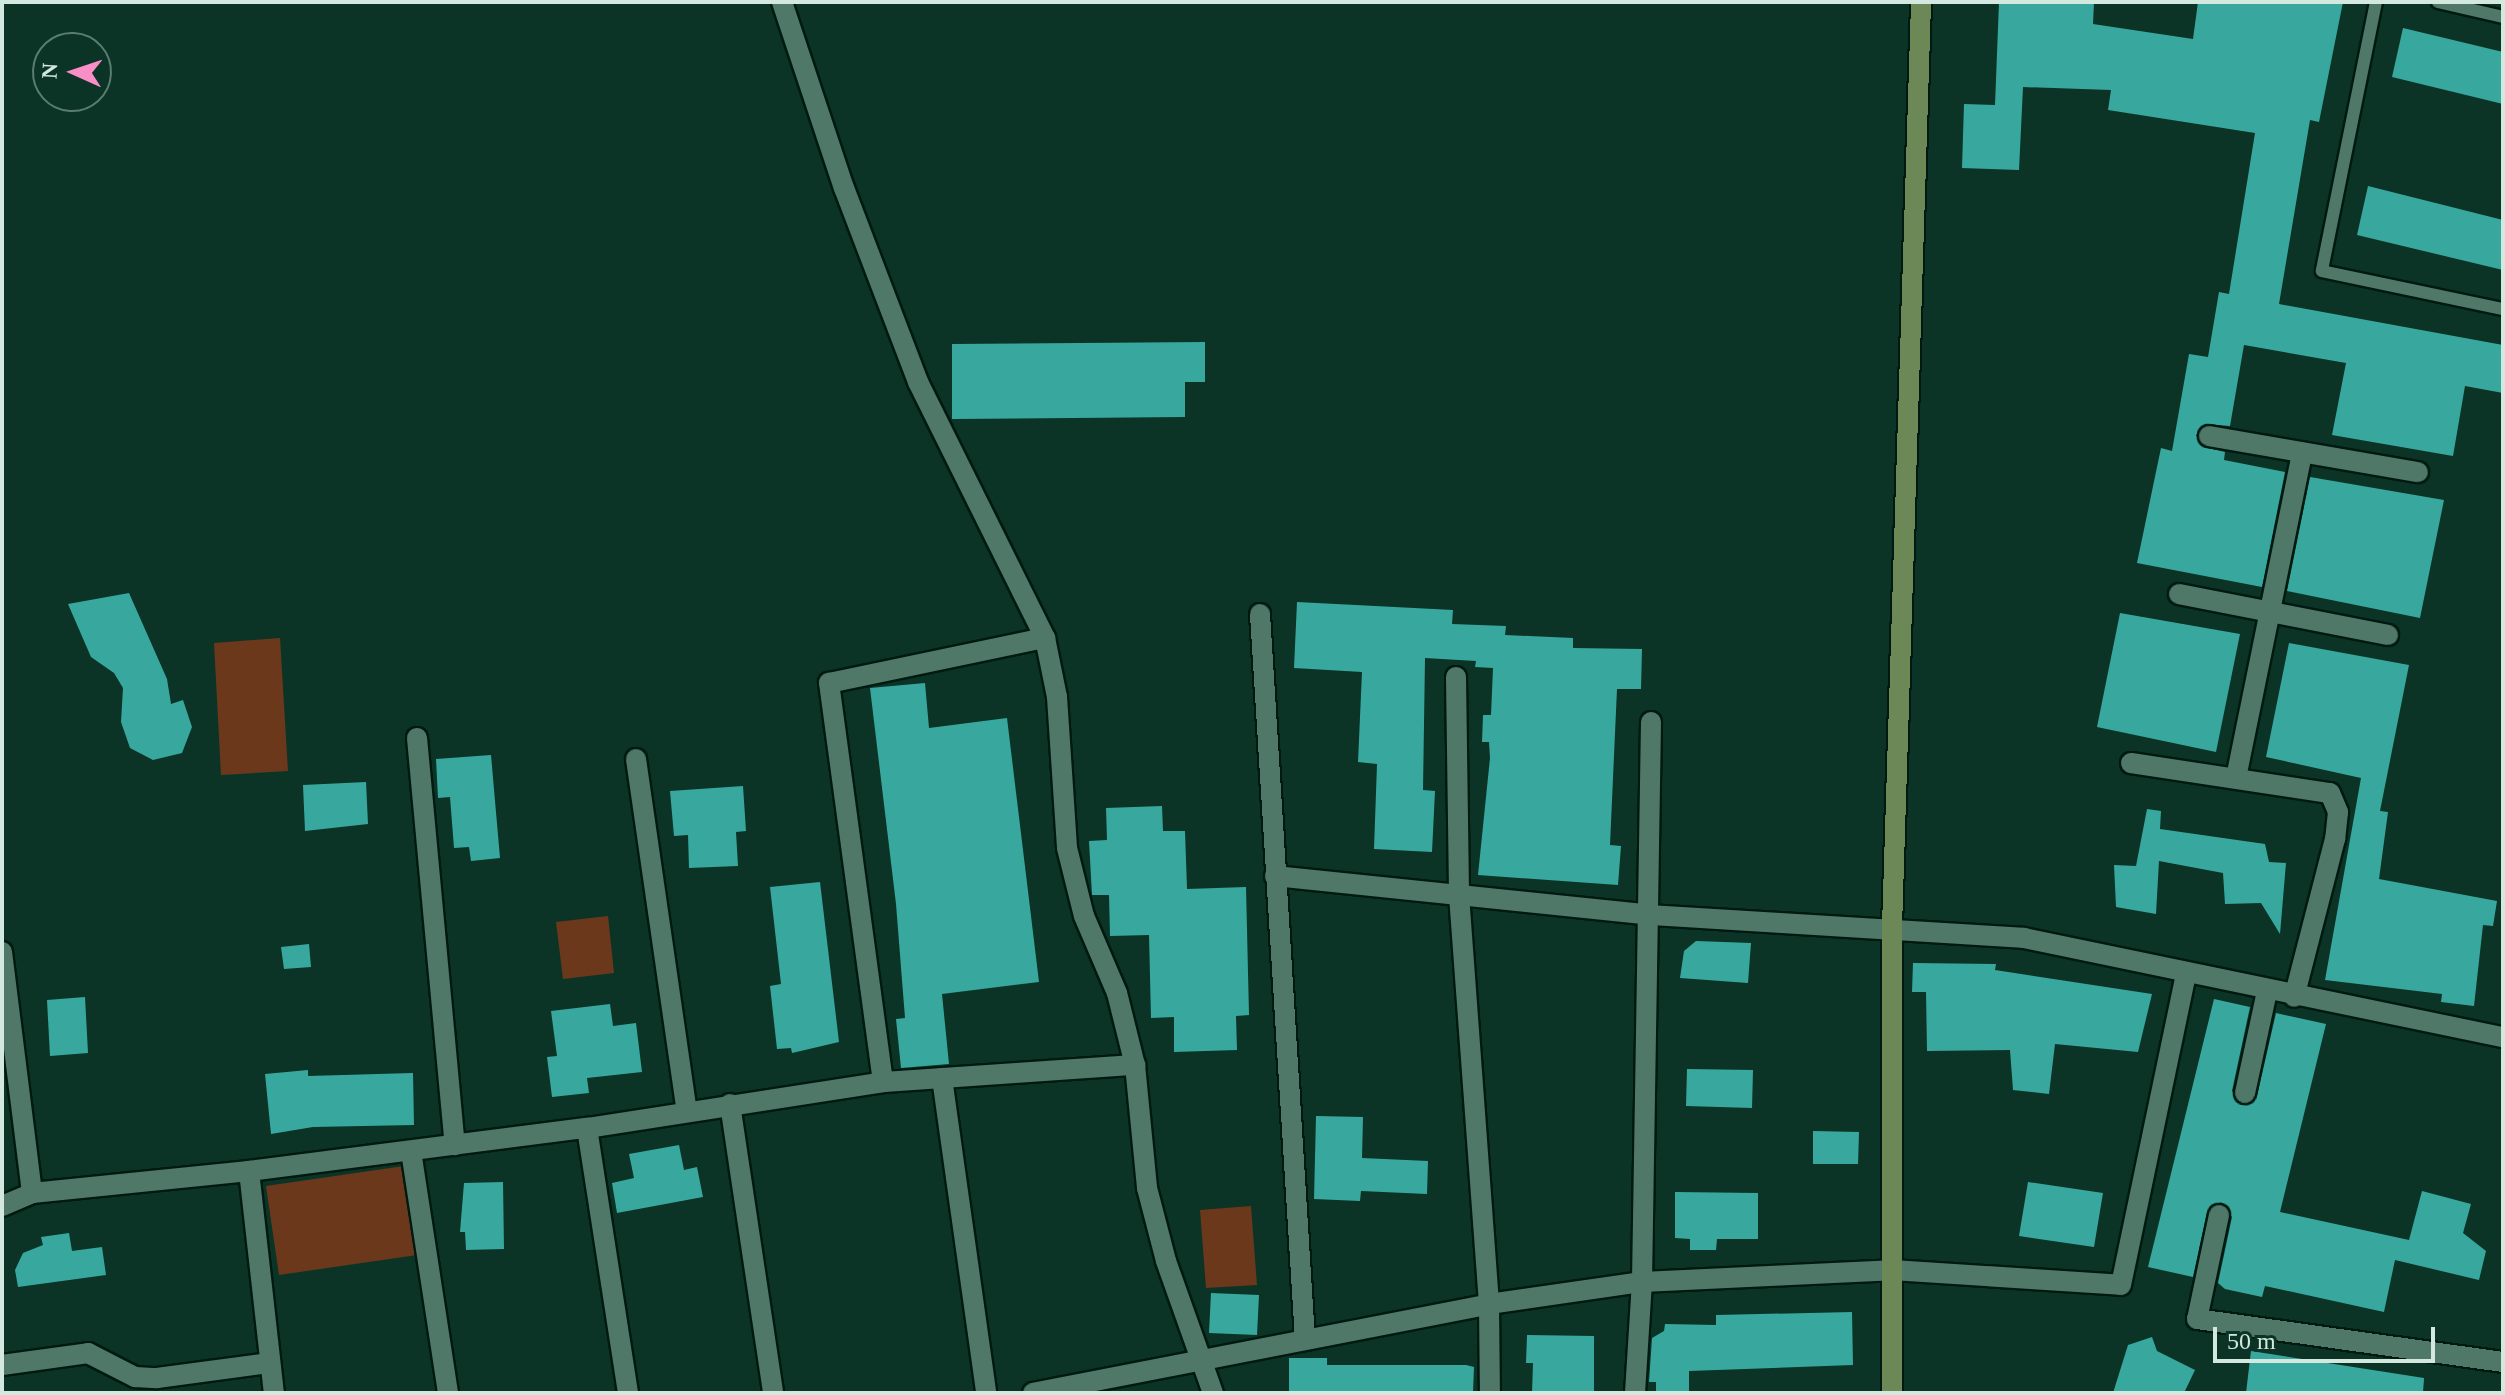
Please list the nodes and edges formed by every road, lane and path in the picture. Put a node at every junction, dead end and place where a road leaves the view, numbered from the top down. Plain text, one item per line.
1 (782, 2) edge
2 (1921, 2) edge
3 (2376, 2) edge
4 (2438, 2) edge
5 (2503, 17) edge
6 (2503, 309) edge
7 (2209, 436) dead end
8 (2302, 453) junction
9 (2418, 472) dead end
10 (2179, 594) dead end
11 (2271, 612) junction
12 (1260, 614) dead end
13 (2388, 635) dead end
14 (1045, 638) junction
15 (1456, 677) dead end
16 (1651, 722) dead end
17 (417, 738) dead end
18 (636, 759) dead end
19 (2131, 763) dead end
20 (2236, 778) junction
21 (1275, 876) junction
22 (1459, 895) junction
23 (1650, 915) junction
24 (1892, 927) junction
25 (2, 952) edge
26 (2186, 973) junction
27 (2267, 991) junction
28 (2294, 997) junction
29 (2503, 1037) edge
30 (8, 1049) edge
31 (1135, 1065) junction
32 (942, 1078) junction
33 (883, 1082) junction
34 (2245, 1093) dead end
35 (730, 1104) junction
36 (687, 1111) junction
37 (587, 1128) junction
38 (455, 1145) junction
39 (411, 1151) junction
40 (249, 1171) junction
41 (32, 1193) junction
42 (2, 1206) edge
43 (2219, 1215) dead end
44 (1892, 1270) junction
45 (1642, 1282) junction
46 (1489, 1304) junction
47 (1305, 1340) junction
48 (1204, 1359) junction
49 (2503, 1362) edge
50 (270, 1363) junction
51 (2, 1365) edge
52 (274, 1393) edge
53 (448, 1393) edge
54 (628, 1393) edge
55 (773, 1393) edge
56 (986, 1393) edge
57 (1033, 1393) edge
58 (1213, 1393) edge
59 (1490, 1393) edge
60 (1635, 1393) edge
61 (1892, 1393) edge

1 - 14 street
2 - 24 street
3 - 6 lane
4 - 5 lane
7 - 8 street
8 - 9 street
8 - 11 street
10 - 11 street
11 - 13 street
11 - 20 street
12 - 21 street
14 - 31 street
14 - 33 street
15 - 22 street
16 - 23 street
17 - 38 street
18 - 36 street
19 - 20 street
20 - 28 street
21 - 22 street
21 - 47 street
22 - 23 street
22 - 46 street
23 - 24 street
23 - 45 street
24 - 26 street
24 - 44 street
25 - 30 street
26 - 27 street
26 - 44 street
27 - 28 street
27 - 34 street
28 - 29 street
30 - 41 street
31 - 32 street
31 - 48 street
32 - 33 street
32 - 56 street
33 - 35 street
35 - 36 street
35 - 55 street
36 - 37 street
37 - 38 street
37 - 54 street
38 - 39 street
39 - 40 street
39 - 53 street
40 - 41 street
40 - 50 street
41 - 42 street
43 - 49 street
44 - 45 street
44 - 61 street
45 - 46 street
45 - 60 street
46 - 47 street
46 - 59 street
47 - 48 street
48 - 57 street
48 - 58 street
50 - 51 street
50 - 52 street

